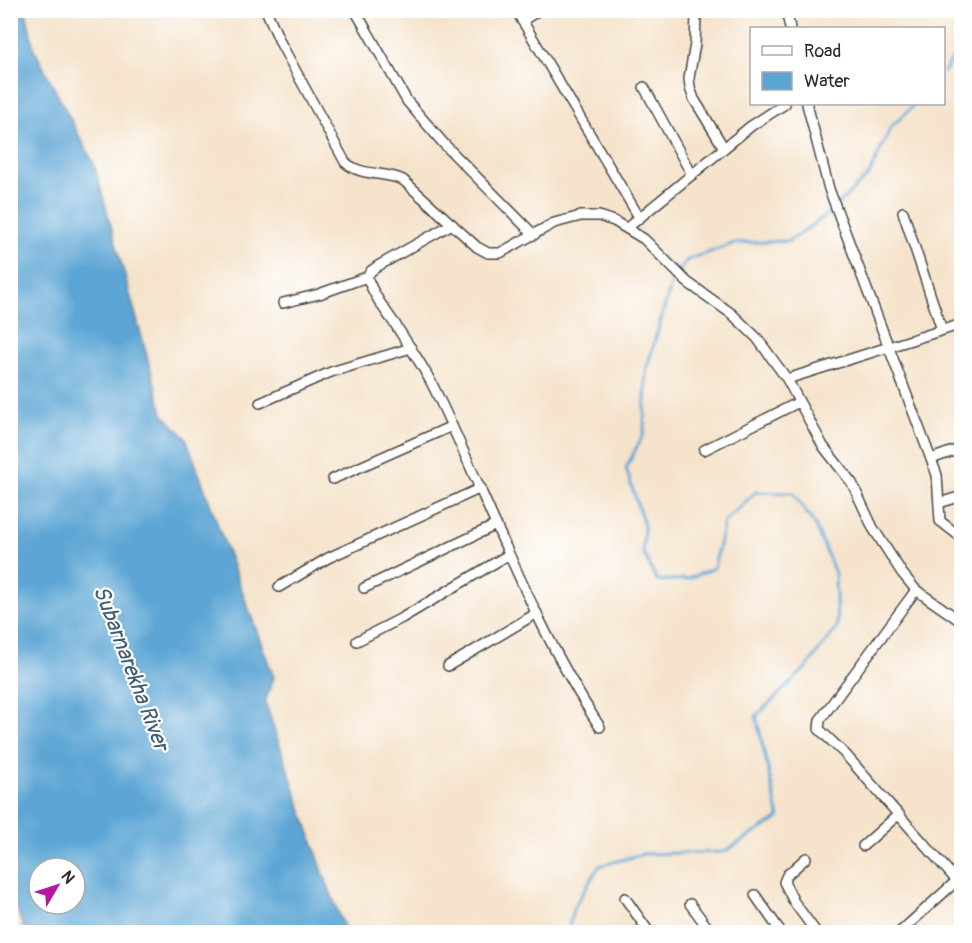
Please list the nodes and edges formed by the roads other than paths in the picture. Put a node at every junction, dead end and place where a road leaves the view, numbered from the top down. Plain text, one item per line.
1 (266, 10) edge
2 (355, 10) edge
3 (516, 10) edge
4 (539, 10) edge
5 (786, 10) edge
6 (696, 15) dead end
7 (522, 21) junction
8 (790, 27) edge
9 (644, 87) dead end
10 (783, 105) edge
11 (807, 105) edge
12 (724, 148) junction
13 (692, 175) junction
14 (903, 212) dead end
15 (639, 217) junction
16 (452, 224) junction
17 (627, 228) junction
18 (534, 235) junction
19 (367, 277) junction
20 (283, 303) dead end
21 (962, 324) edge
22 (942, 330) junction
23 (889, 345) junction
24 (411, 348) junction
25 (787, 379) junction
26 (799, 402) junction
27 (260, 403) dead end
28 (452, 426) junction
29 (962, 448) edge
30 (704, 450) dead end
31 (931, 459) junction
32 (333, 478) dead end
33 (481, 488) junction
34 (962, 496) edge
35 (939, 503) junction
36 (496, 525) junction
37 (962, 538) edge
38 (508, 555) junction
39 (279, 587) dead end
40 (364, 588) dead end
41 (916, 590) junction
42 (537, 613) junction
43 (962, 622) edge
44 (357, 640) dead end
45 (448, 666) dead end
46 (600, 727) dead end
47 (899, 814) junction
48 (862, 846) dead end
49 (806, 858) dead end
50 (959, 879) edge
51 (755, 895) dead end
52 (625, 898) dead end
53 (690, 904) dead end
54 (649, 933) edge
55 (711, 933) edge
56 (782, 933) edge
57 (816, 933) edge
58 (900, 933) edge

1 - 16 street
2 - 18 street
3 - 7 street
4 - 7 street
5 - 8 street
6 - 12 street
7 - 15 street
9 - 13 street
10 - 12 street
11 - 23 street
12 - 13 street
13 - 15 street
14 - 22 street
15 - 17 street
16 - 18 street
16 - 19 street
17 - 18 street
17 - 25 street
19 - 20 street
19 - 24 street
21 - 22 street
22 - 23 street
23 - 25 street
23 - 31 street
24 - 27 street
24 - 28 street
25 - 26 street
26 - 30 street
26 - 41 street
28 - 32 street
28 - 33 street
29 - 31 street
31 - 35 street
33 - 36 street
33 - 39 street
34 - 35 street
35 - 37 street
36 - 38 street
36 - 40 street
38 - 42 street
38 - 44 street
41 - 43 street
41 - 47 street
42 - 45 street
42 - 46 street
47 - 48 street
47 - 50 street
49 - 57 street
50 - 58 street
51 - 56 street
52 - 54 street
53 - 55 street

